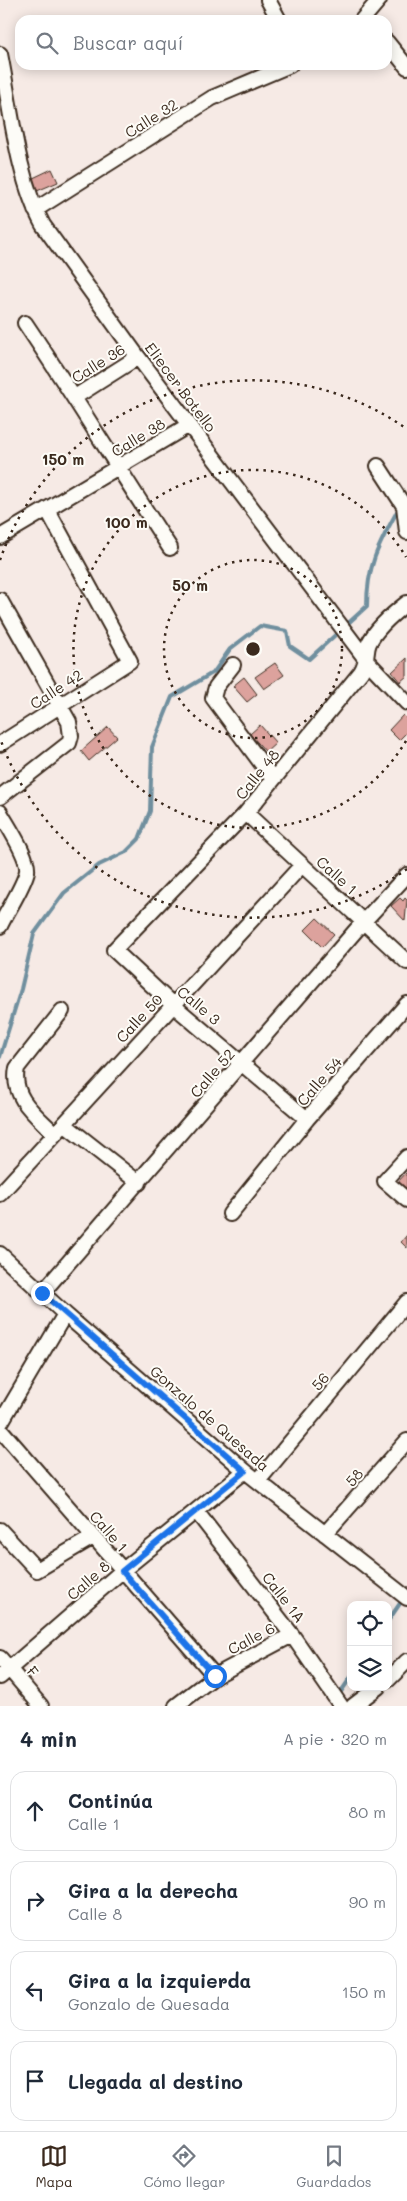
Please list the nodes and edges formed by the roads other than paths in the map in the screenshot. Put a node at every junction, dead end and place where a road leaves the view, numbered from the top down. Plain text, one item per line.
1 (268, 0) edge
2 (379, 0) edge
3 (276, 15) edge
4 (368, 15) edge
5 (392, 48) edge
6 (0, 54) edge
7 (407, 66) edge
8 (278, 70) edge
9 (35, 210) junction
10 (25, 323) dead end
11 (138, 357) junction
12 (75, 397) junction
13 (190, 425) junction
14 (378, 466) dead end
15 (117, 468) junction
16 (405, 506) edge
17 (47, 510) junction
18 (407, 532) edge
19 (0, 537) edge
20 (170, 548) dead end
21 (0, 600) edge
22 (407, 602) edge
23 (368, 662) junction
24 (233, 665) dead end
25 (407, 703) edge
26 (60, 706) junction
27 (0, 744) edge
28 (273, 780) junction
29 (1, 793) edge
30 (0, 812) edge
31 (246, 813) junction
32 (302, 865) junction
33 (407, 876) edge
34 (364, 921) junction
35 (0, 926) edge
36 (115, 954) joint
37 (407, 962) edge
38 (407, 1004) edge
39 (174, 1005) junction
40 (62, 1012) dead end
41 (242, 1062) junction
42 (308, 1119) junction
43 (59, 1129) junction
44 (407, 1158) edge
45 (139, 1183) junction
46 (0, 1194) edge
47 (407, 1200) edge
48 (230, 1214) dead end
49 (0, 1254) edge
50 (42, 1293) junction
51 (407, 1302) edge
52 (65, 1314) junction
53 (0, 1424) edge
54 (0, 1429) edge
55 (406, 1444) edge
56 (245, 1471) junction
57 (258, 1481) junction
58 (196, 1511) junction
59 (0, 1530) edge
60 (325, 1534) junction
61 (93, 1537) junction
62 (122, 1571) junction
63 (407, 1598) edge
64 (292, 1635) junction
65 (0, 1658) edge
66 (407, 1661) edge
67 (5, 1673) edge
68 (215, 1676) junction
69 (392, 1676) edge
70 (373, 1691) edge
71 (41, 1706) edge
72 (176, 1706) edge
73 (341, 1706) edge
74 (353, 1706) edge

1 - 3 street
2 - 4 street
5 - 7 street
6 - 9 street, Eliecer Botello
8 - 9 street, Calle 32
9 - 11 street, Eliecer Botello
10 - 12 street
11 - 12 street, Calle 36
11 - 13 street, Eliecer Botello
12 - 15 street
13 - 15 street, Calle 38
13 - 23 street, Eliecer Botello
14 - 16 street
15 - 17 street, Calle 38
15 - 20 street
16 - 18 street
17 - 19 street, Calle 38
17 - 26 street, Calle 42
21 - 26 street
22 - 23 street, Calle 48
23 - 25 street, Eliecer Botello
23 - 28 street, Calle 48
24 - 28 street
26 - 27 street, Calle 42
26 - 29 street
28 - 31 street, Calle 48
30 - 35 street
31 - 32 street, Calle 1
31 - 36 street, Calle 48
32 - 34 street, Calle 1
32 - 39 street, Calle 50
33 - 34 street, Calle 52
34 - 37 street, Calle 1
34 - 41 street, Calle 52
36 - 39 street, Calle 3
38 - 42 street, Calle 54
39 - 41 street, Calle 3
39 - 43 street, Calle 50
40 - 43 street
41 - 42 street, Calle 3
41 - 45 street, Calle 52
42 - 48 street, Calle 54
43 - 45 street
43 - 46 street, Calle 50
44 - 47 street
45 - 50 street, Calle 52
49 - 50 street, Gonzalo de Quesada
50 - 52 street, Gonzalo de Quesada
51 - 57 street, 56
52 - 53 street
52 - 56 street, Gonzalo de Quesada
54 - 61 street, Calle 1
55 - 60 street, 58
56 - 57 street, Gonzalo de Quesada
56 - 58 street, Calle 8
57 - 60 street, Gonzalo de Quesada
58 - 62 street, Calle 8
58 - 64 street, Calle 1A
59 - 61 street
60 - 63 street, Gonzalo de Quesada
61 - 62 street, Calle 1
62 - 67 street, Calle 8
62 - 68 street, Calle 1
64 - 68 street, Calle 6
64 - 73 street, Calle 1A
65 - 67 street, F
66 - 69 street
67 - 71 street, F
68 - 72 street, Calle 6
70 - 74 street

